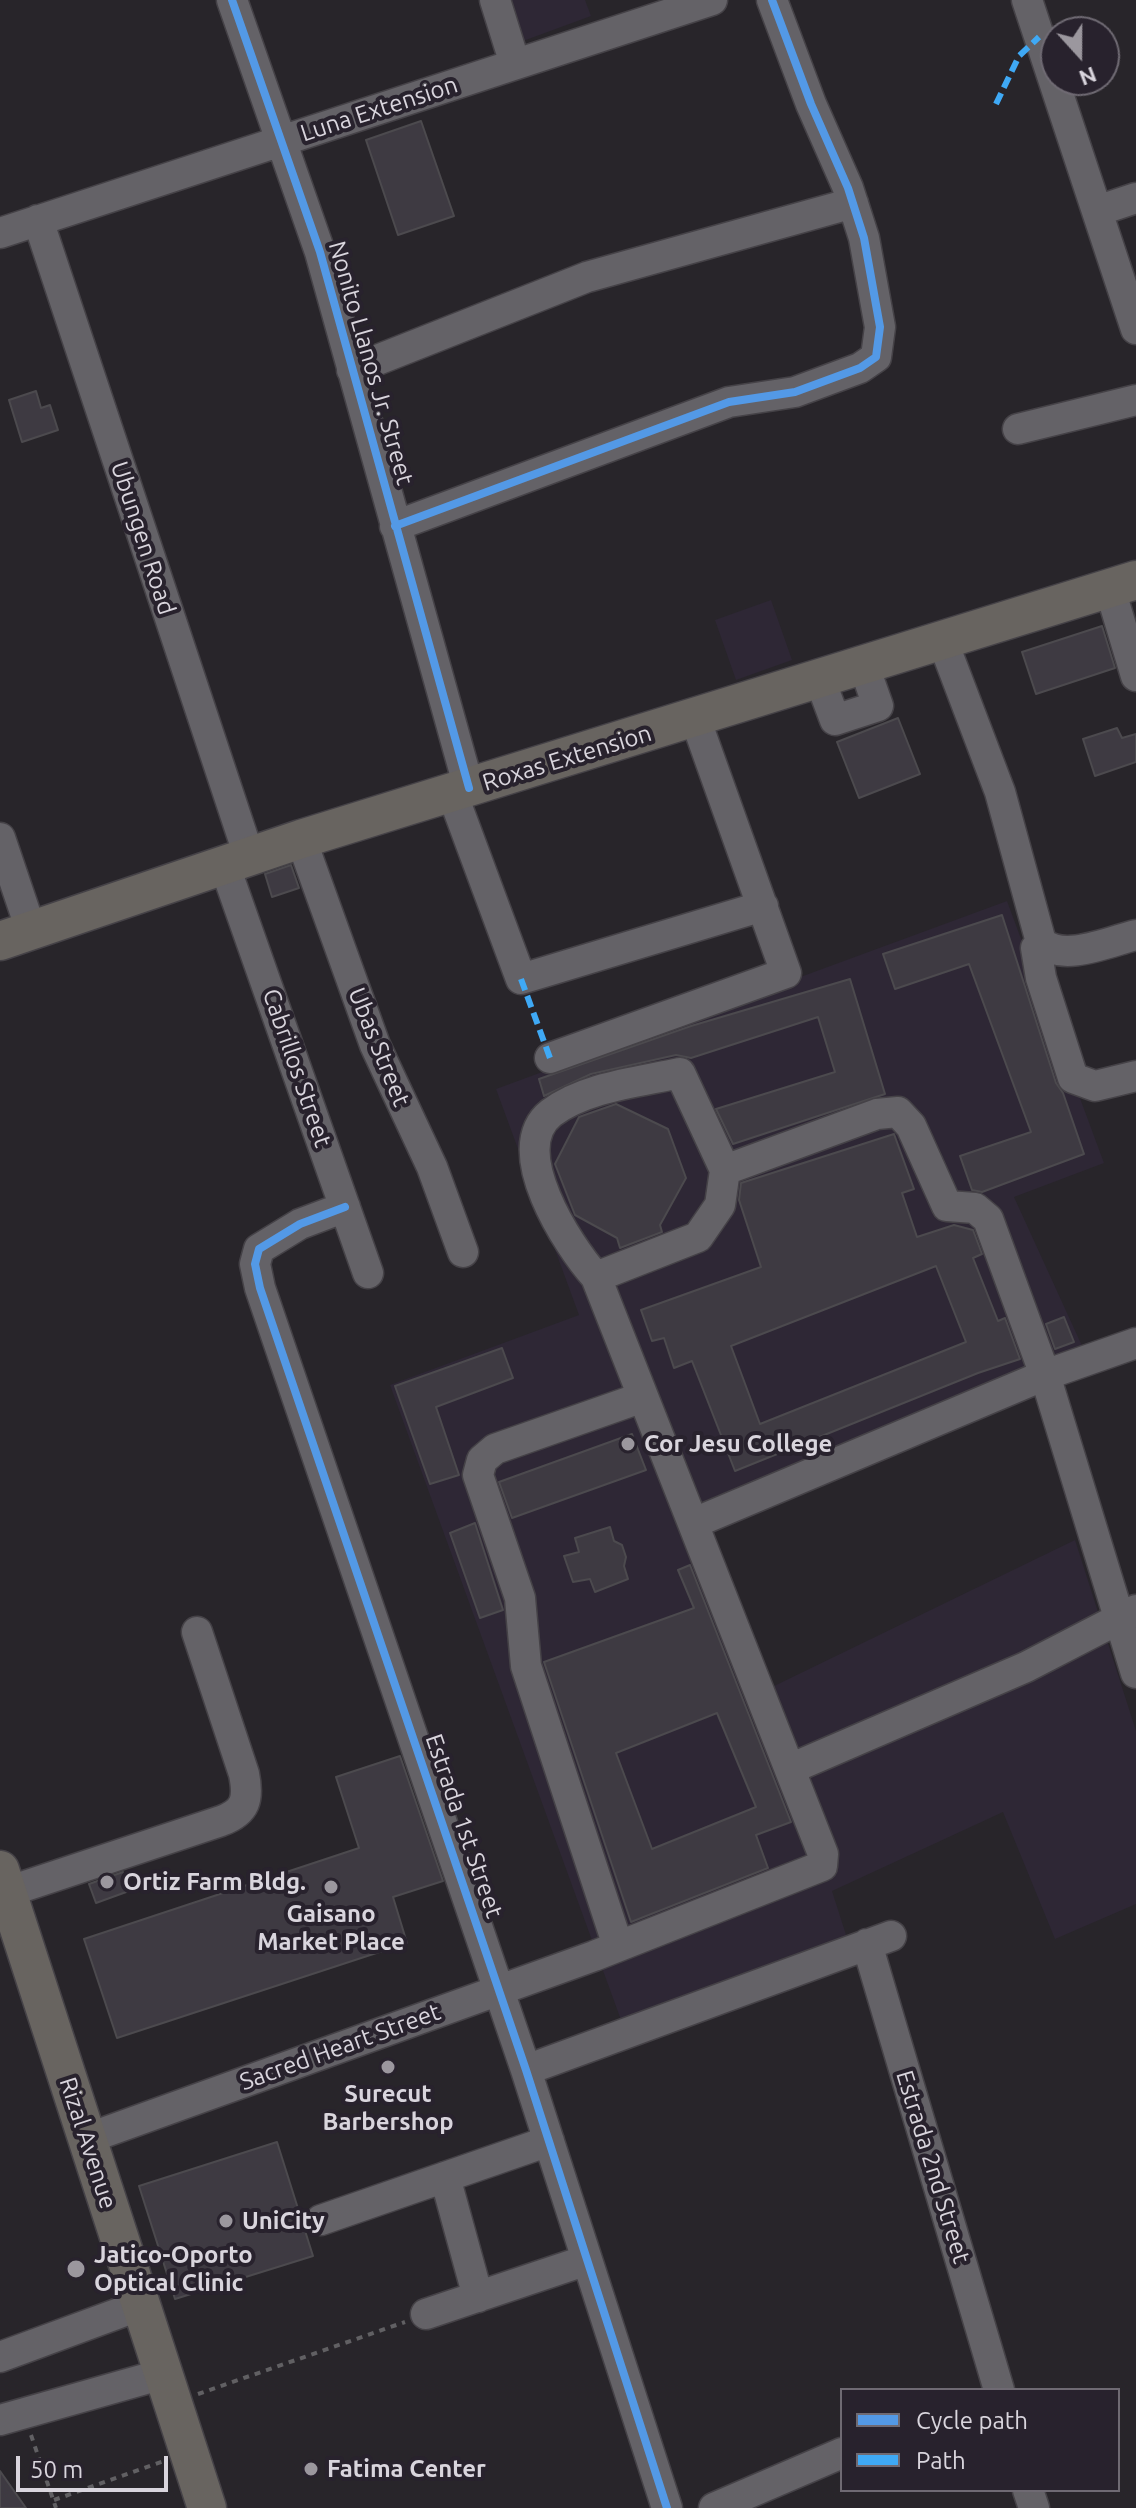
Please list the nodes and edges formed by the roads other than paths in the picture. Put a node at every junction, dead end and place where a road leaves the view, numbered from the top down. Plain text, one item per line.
1 (232, 0) edge
2 (495, 0) edge
3 (712, 0) edge
4 (772, 0) edge
5 (1027, 0) edge
6 (515, 64) junction
7 (283, 140) junction
8 (1136, 198) edge
9 (853, 203) junction
10 (1097, 211) junction
11 (38, 220) junction
12 (0, 233) edge
13 (1135, 323) edge
14 (352, 370) junction
15 (1136, 400) edge
16 (1018, 429) dead end
17 (395, 526) junction
18 (1123, 584) edge
19 (943, 642) junction
20 (1136, 676) edge
21 (695, 718) junction
22 (461, 790) junction
23 (0, 838) edge
24 (301, 839) junction
25 (237, 860) junction
26 (763, 906) junction
27 (1136, 935) edge
28 (16, 936) edge
29 (1041, 942) junction
30 (550, 1058) dead end
31 (1136, 1076) edge
32 (725, 1170) junction
33 (345, 1207) junction
34 (463, 1252) dead end
35 (368, 1273) dead end
36 (596, 1277) junction
37 (1136, 1343) edge
38 (1045, 1375) junction
39 (643, 1397) junction
40 (700, 1520) junction
41 (1128, 1615) edge
42 (197, 1632) dead end
43 (1136, 1673) edge
44 (790, 1769) junction
45 (5, 1900) edge
46 (606, 1951) junction
47 (499, 1990) junction
48 (526, 2070) junction
49 (86, 2139) junction
50 (549, 2141) junction
51 (445, 2177) junction
52 (321, 2220) dead end
53 (587, 2260) junction
54 (478, 2297) junction
55 (141, 2305) junction
56 (426, 2314) road end
57 (0, 2357) edge
58 (168, 2388) junction
59 (998, 2388) edge
60 (12, 2417) edge
61 (840, 2454) edge
62 (207, 2508) edge
63 (667, 2508) edge
64 (714, 2508) edge

1 - 7 street, Nonito Llanos Jr. Street
2 - 6 street
3 - 6 street, Luna Extension
4 - 9 street
5 - 10 street
6 - 7 street, Luna Extension
7 - 11 street, Luna Extension
7 - 14 street, Nonito Llanos Jr. Street
8 - 10 street
9 - 14 street
9 - 17 street
10 - 13 street
11 - 12 street, Luna Extension
11 - 25 street, Ubungen Road
14 - 17 street, Nonito Llanos Jr. Street
15 - 16 street
17 - 22 street, Nonito Llanos Jr. Street
18 - 19 main road, Roxas Extension
18 - 20 street
19 - 21 main road, Roxas Extension
19 - 29 street
21 - 22 main road, Roxas Extension
21 - 26 street
22 - 24 main road, Roxas Extension
22 - 26 street, Nonito Llanos Jr. Street
23 - 28 street
24 - 25 main road, Roxas Extension
24 - 34 street, Ubas Street
25 - 28 main road, Roxas Extension
25 - 33 street, Cabrillos Street
26 - 30 street
27 - 29 street
29 - 31 street
32 - 36 street
32 - 36 street
32 - 38 street
33 - 35 street, Cabrillos Street
33 - 47 street, Estrada 1st Street
36 - 39 street
37 - 38 street
38 - 40 street
38 - 41 street
39 - 40 street
39 - 46 street
40 - 44 street
41 - 43 street
41 - 44 street
42 - 45 street
44 - 46 street, Sacred Heart Street
45 - 49 main road, Rizal Avenue
46 - 47 street, Sacred Heart Street
47 - 48 street, Estrada 1st Street
47 - 49 street, Sacred Heart Street
48 - 50 street, Estrada 1st Street
48 - 59 street, Estrada 2nd Street
49 - 55 main road, Rizal Avenue
50 - 51 street
50 - 53 street, Estrada 1st Street
51 - 52 street
51 - 54 street
53 - 54 street
53 - 63 street, Estrada 1st Street
54 - 56 street
55 - 57 street
55 - 58 main road, Rizal Avenue
58 - 60 street
58 - 62 main road, Rizal Avenue
61 - 64 street

